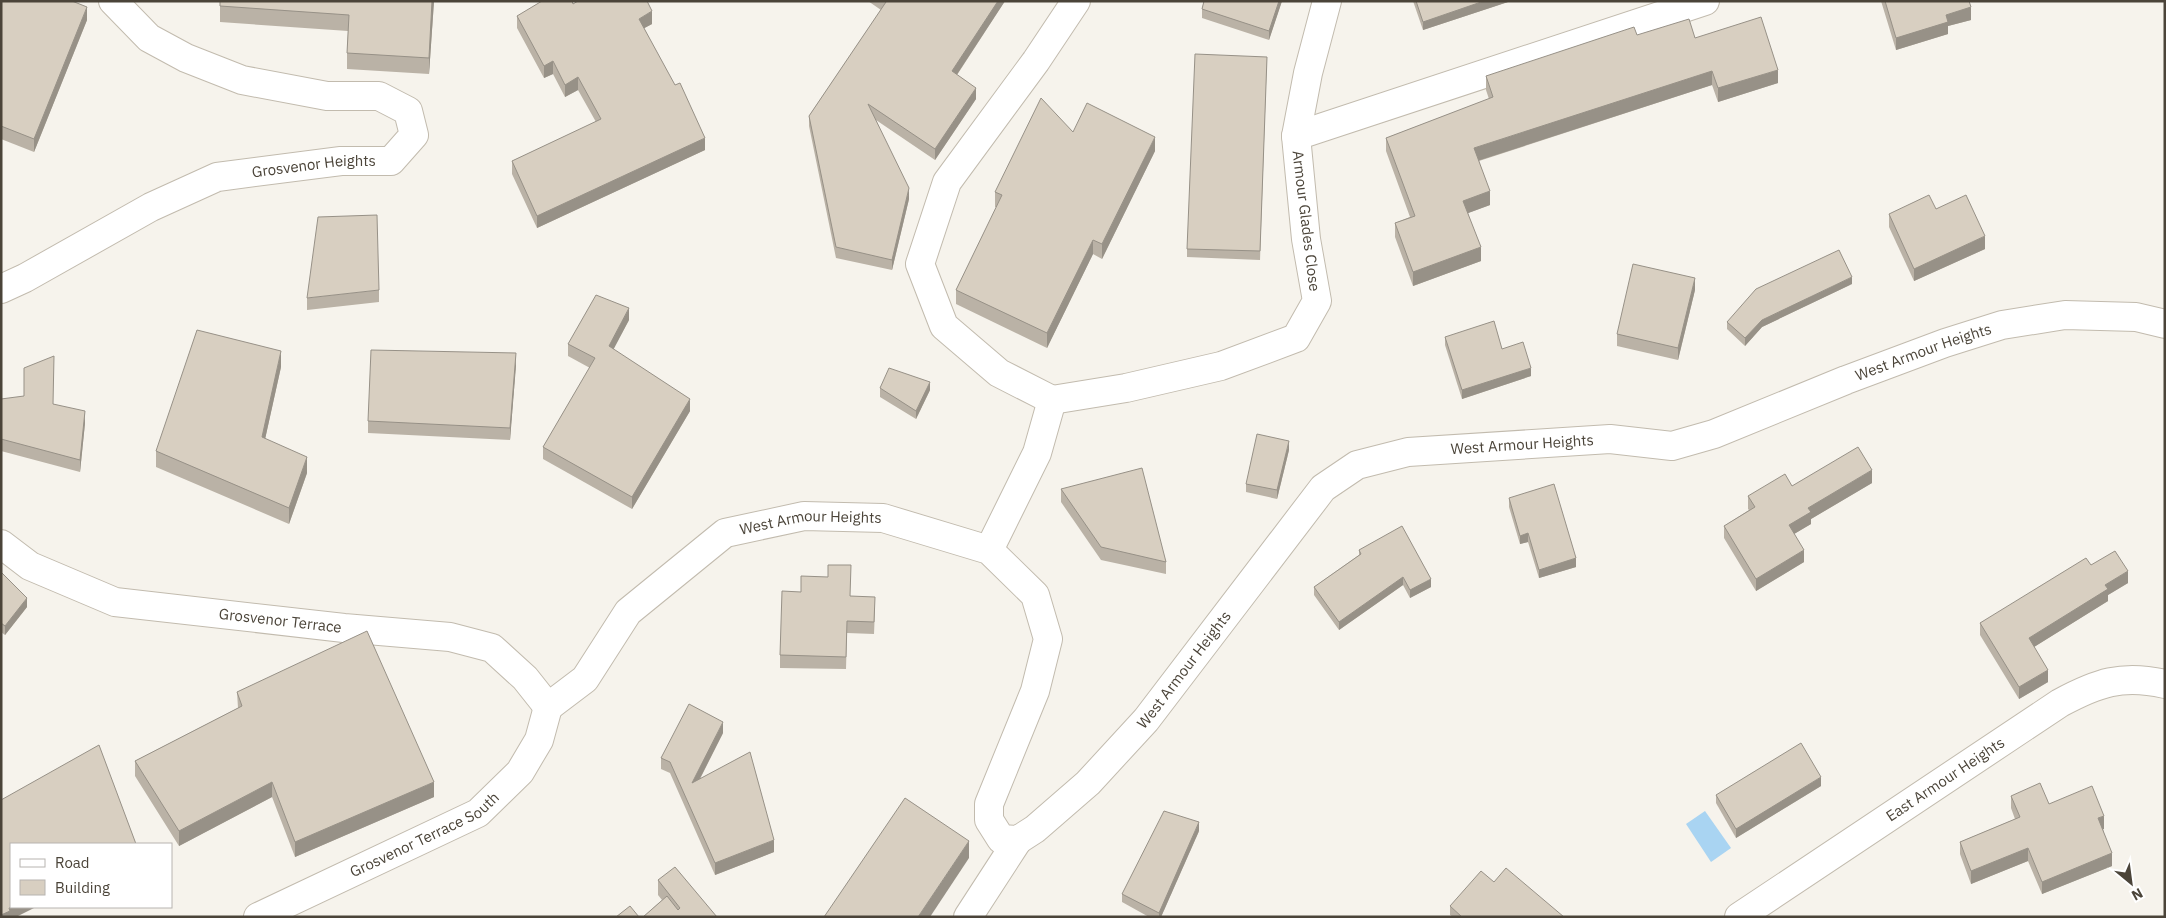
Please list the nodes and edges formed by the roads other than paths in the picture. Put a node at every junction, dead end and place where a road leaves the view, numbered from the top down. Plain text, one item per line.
1 (113, 1) edge
2 (1076, 1) edge
3 (1327, 1) edge
4 (1705, 1) edge
5 (1296, 136) junction
6 (1, 289) edge
7 (2165, 324) edge
8 (1052, 400) junction
9 (1, 544) edge
10 (990, 550) junction
11 (2165, 684) edge
12 (548, 707) junction
13 (1018, 840) junction
14 (258, 917) edge
15 (968, 917) edge
16 (1739, 917) edge

1 - 6 street, Grosvenor Heights
2 - 8 street
3 - 5 street, Armour Glades Close
4 - 5 street
5 - 8 street, Armour Glades Close
7 - 13 street, West Armour Heights
8 - 10 street
9 - 12 street, Grosvenor Terrace
10 - 12 street, West Armour Heights
10 - 13 street, West Armour Heights
11 - 16 street, East Armour Heights
12 - 14 street, Grosvenor Terrace South
13 - 15 street

